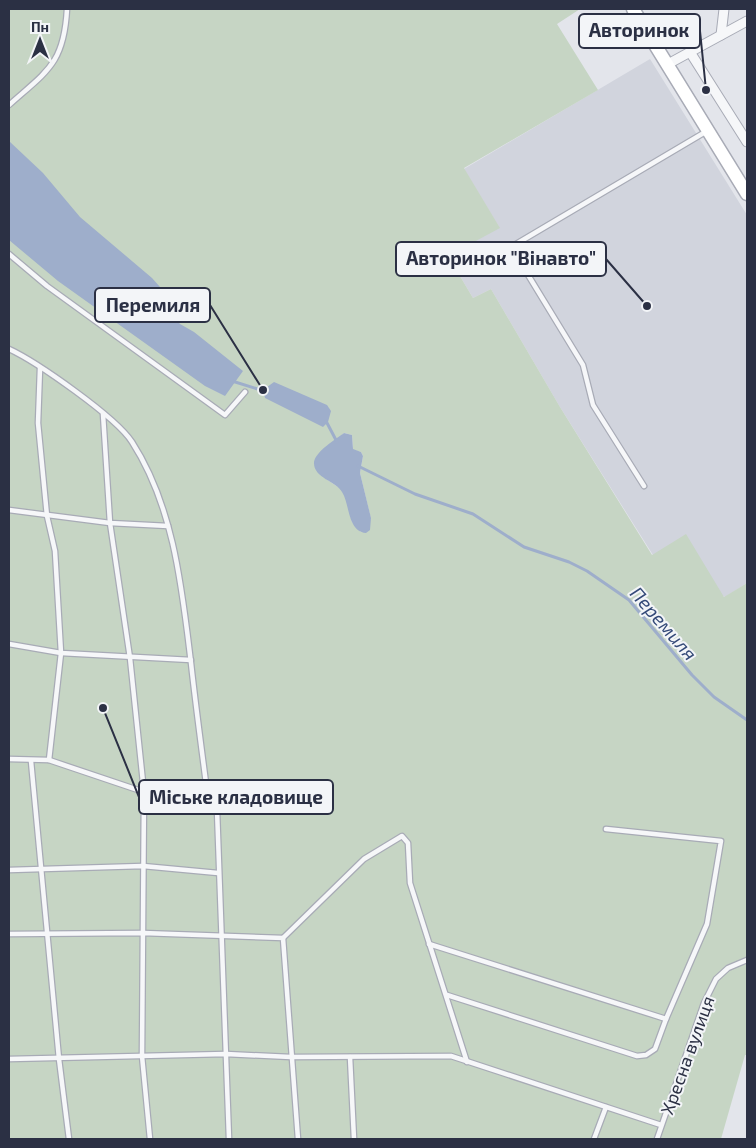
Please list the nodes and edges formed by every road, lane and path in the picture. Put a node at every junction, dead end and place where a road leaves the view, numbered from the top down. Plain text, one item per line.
1 (67, 9) edge
2 (633, 9) edge
3 (724, 9) edge
4 (747, 21) edge
5 (722, 35) junction
6 (690, 52) junction
7 (668, 64) junction
8 (9, 105) edge
9 (708, 130) junction
10 (747, 142) edge
11 (747, 194) edge
12 (9, 254) edge
13 (9, 349) edge
14 (40, 368) junction
15 (245, 392) dead end
16 (103, 414) junction
17 (644, 486) dead end
18 (9, 510) edge
19 (47, 516) junction
20 (110, 523) junction
21 (168, 526) junction
22 (9, 644) edge
23 (61, 654) junction
24 (130, 658) junction
25 (191, 660) junction
26 (9, 759) edge
27 (49, 760) junction
28 (31, 761) junction
29 (144, 792) junction
30 (208, 798) junction
31 (606, 829) dead end
32 (143, 866) junction
33 (41, 868) junction
34 (9, 870) edge
35 (218, 873) junction
36 (143, 933) junction
37 (9, 934) edge
38 (47, 934) junction
39 (222, 935) junction
40 (282, 938) junction
41 (429, 944) junction
42 (747, 960) edge
43 (447, 994) junction
44 (666, 1019) junction
45 (226, 1054) junction
46 (142, 1056) junction
47 (291, 1057) junction
48 (350, 1057) junction
49 (9, 1059) edge
50 (59, 1059) junction
51 (467, 1062) junction
52 (606, 1107) junction
53 (662, 1125) junction
54 (69, 1139) edge
55 (150, 1139) edge
56 (230, 1139) edge
57 (298, 1139) edge
58 (354, 1139) edge
59 (594, 1139) edge
60 (658, 1139) edge

1 - 8 lane
2 - 7 main road
3 - 5 street
4 - 5 street
5 - 6 street
6 - 7 street
6 - 10 street
7 - 9 main road
9 - 11 main road
9 - 17 lane
12 - 15 lane
13 - 14 lane
14 - 16 lane
14 - 19 lane
16 - 20 lane
16 - 21 lane
18 - 19 lane
19 - 20 lane
19 - 23 lane
20 - 21 lane
20 - 24 lane
21 - 25 lane
22 - 23 lane
23 - 24 lane
23 - 27 lane
24 - 25 lane
24 - 29 lane
25 - 30 lane
26 - 28 lane
27 - 28 lane
27 - 29 lane
28 - 33 lane
29 - 30 lane
29 - 32 lane
30 - 35 lane
31 - 44 lane
32 - 33 lane
32 - 35 lane
32 - 36 lane
33 - 34 lane
33 - 38 lane
35 - 39 lane
36 - 38 lane
36 - 39 lane
36 - 46 lane
37 - 38 lane
38 - 50 lane
39 - 40 lane
39 - 45 lane
40 - 41 lane
40 - 47 lane
41 - 43 lane
41 - 44 lane
42 - 53 lane, Хресна вулиця
43 - 44 lane
43 - 51 lane
45 - 46 lane
45 - 47 lane
45 - 56 lane
46 - 50 lane
46 - 55 lane
47 - 48 lane
47 - 57 lane
48 - 51 lane
48 - 58 lane
49 - 50 lane
50 - 54 lane
51 - 52 lane
52 - 53 lane
52 - 59 lane
53 - 60 lane, Хресна вулиця

